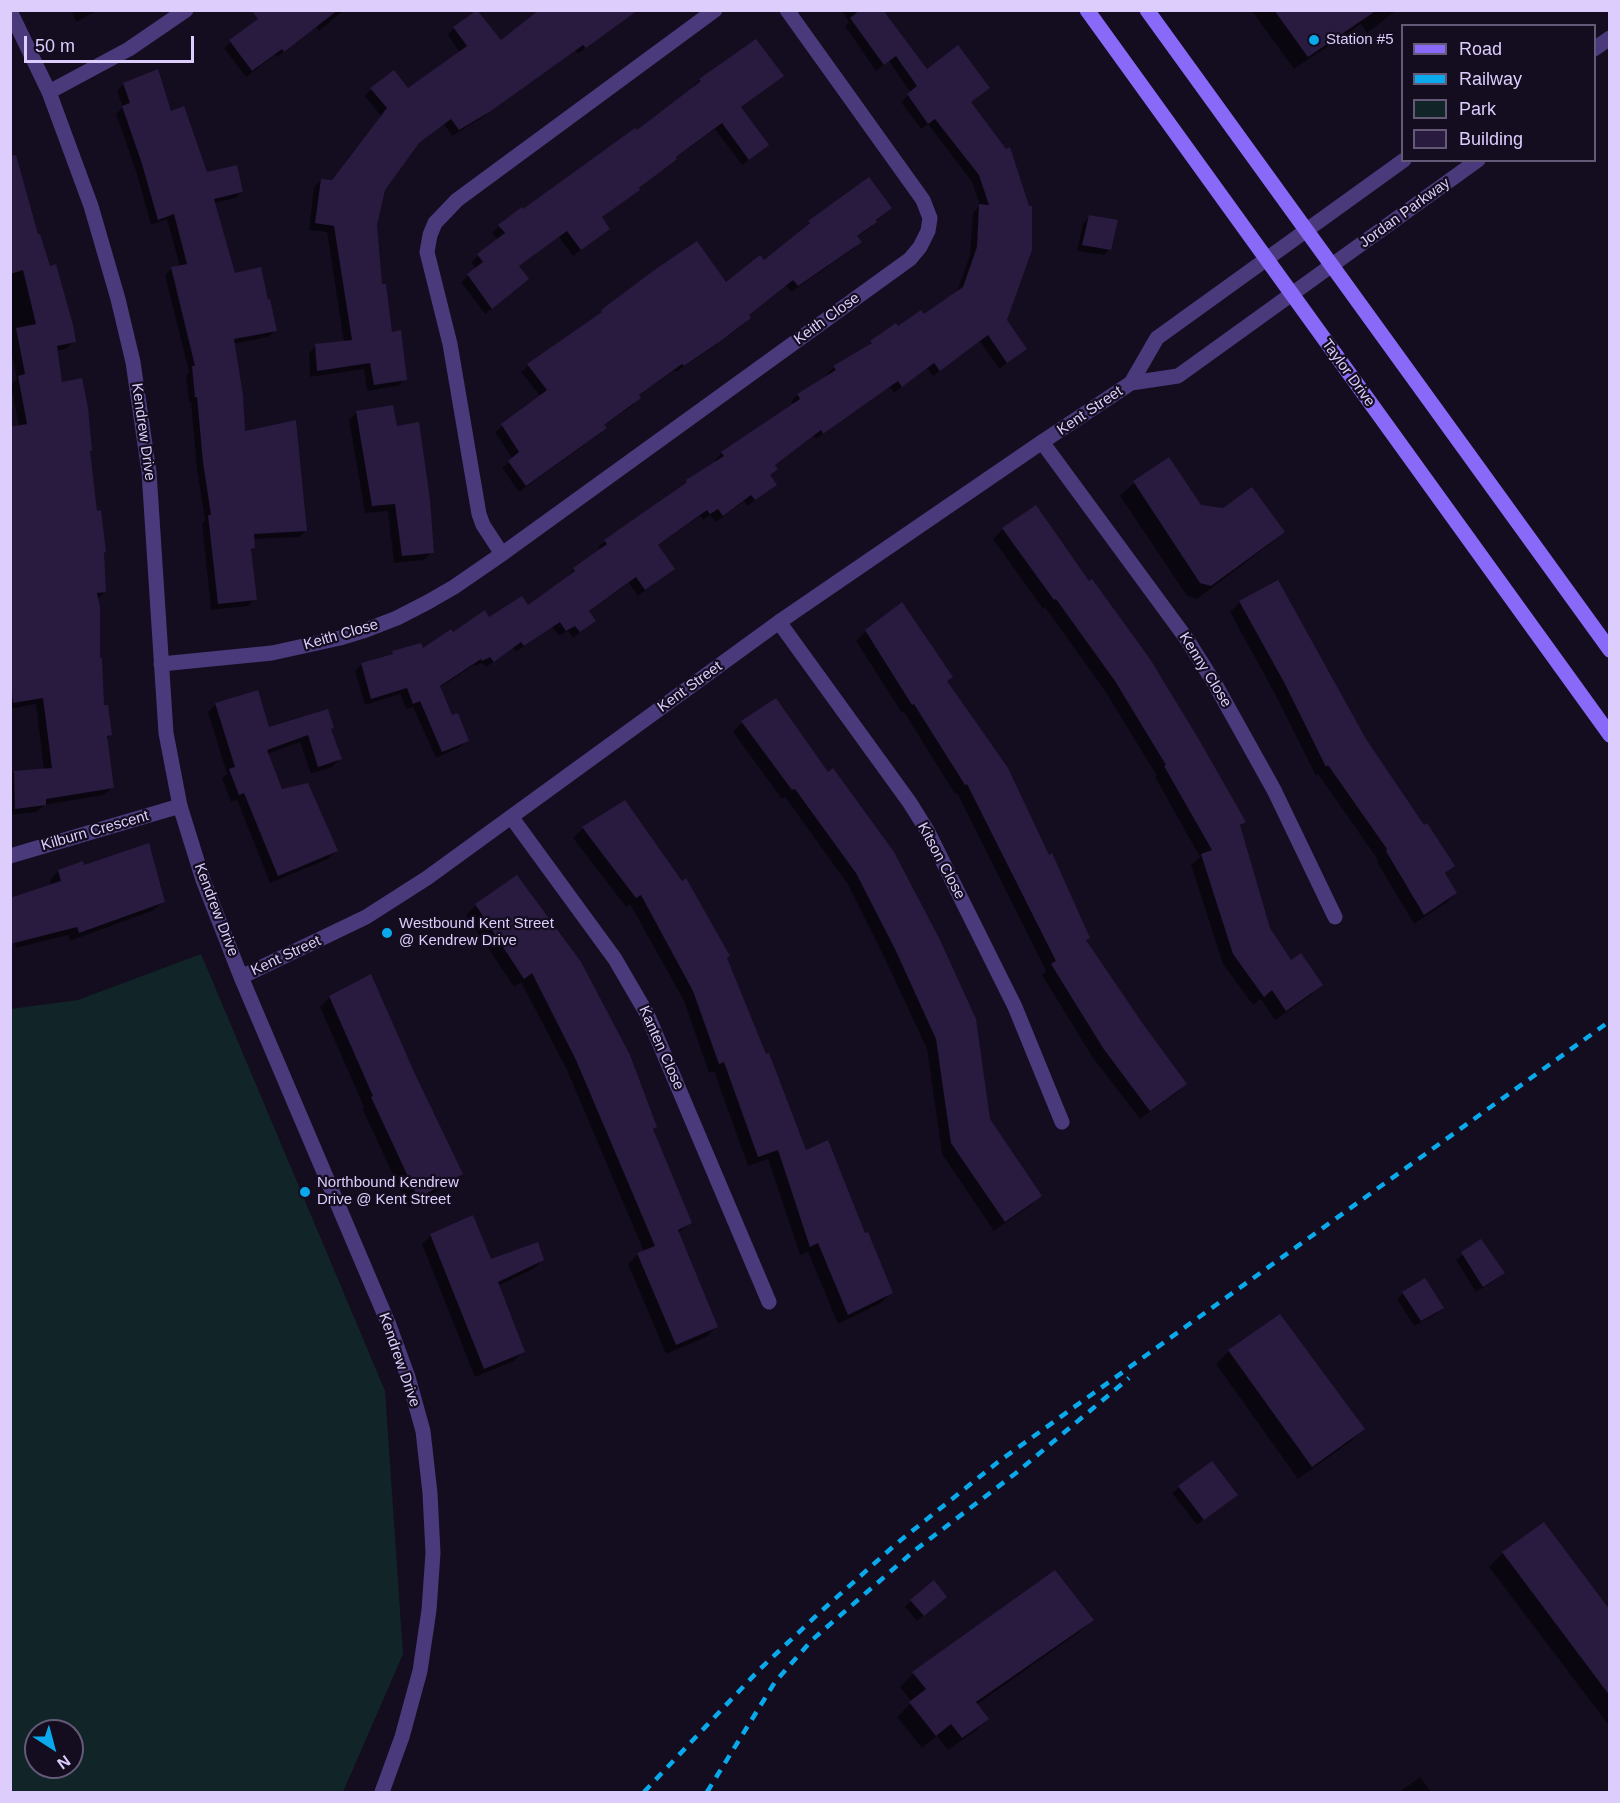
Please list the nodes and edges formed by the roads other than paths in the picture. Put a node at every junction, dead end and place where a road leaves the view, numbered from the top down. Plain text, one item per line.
1 (186, 10) edge
2 (715, 10) edge
3 (787, 10) edge
4 (1087, 10) edge
5 (1147, 10) edge
6 (10, 11) edge
7 (1610, 38) edge
8 (1596, 48) edge
9 (49, 92) junction
10 (1401, 162) edge
11 (1475, 162) edge
12 (1306, 231) junction
13 (1267, 259) junction
14 (1331, 266) junction
15 (1292, 295) junction
16 (1131, 383) junction
17 (1042, 442) junction
18 (502, 554) junction
19 (779, 622) junction
20 (1610, 650) edge
21 (161, 664) junction
22 (1610, 735) edge
23 (180, 806) junction
24 (512, 818) junction
25 (10, 856) edge
26 (1335, 917) dead end
27 (242, 977) junction
28 (1062, 1122) dead end
29 (769, 1302) dead end
30 (382, 1792) edge

1 - 9 street
2 - 18 street
3 - 18 street, Keith Close
4 - 13 main road, Taylor Drive
5 - 12 main road
6 - 9 street, Kendrew Drive
7 - 8 street
9 - 21 street, Kendrew Drive
10 - 12 street
11 - 14 street, Jordan Parkway
12 - 13 street, Kent Street
12 - 14 main road
13 - 15 main road, Taylor Drive
13 - 16 street, Kent Street
14 - 15 street, Jordan Parkway
14 - 20 main road
15 - 16 street, Kent Street
15 - 22 main road, Taylor Drive
16 - 17 street, Kent Street
17 - 19 street, Kent Street
17 - 26 street, Kenny Close
18 - 21 street, Keith Close
19 - 24 street, Kent Street
19 - 28 street, Kitson Close
21 - 23 street, Kendrew Drive
23 - 25 street, Kilburn Crescent
23 - 27 street, Kendrew Drive
24 - 27 street, Kent Street
24 - 29 street, Kanten Close
27 - 30 street, Kendrew Drive

